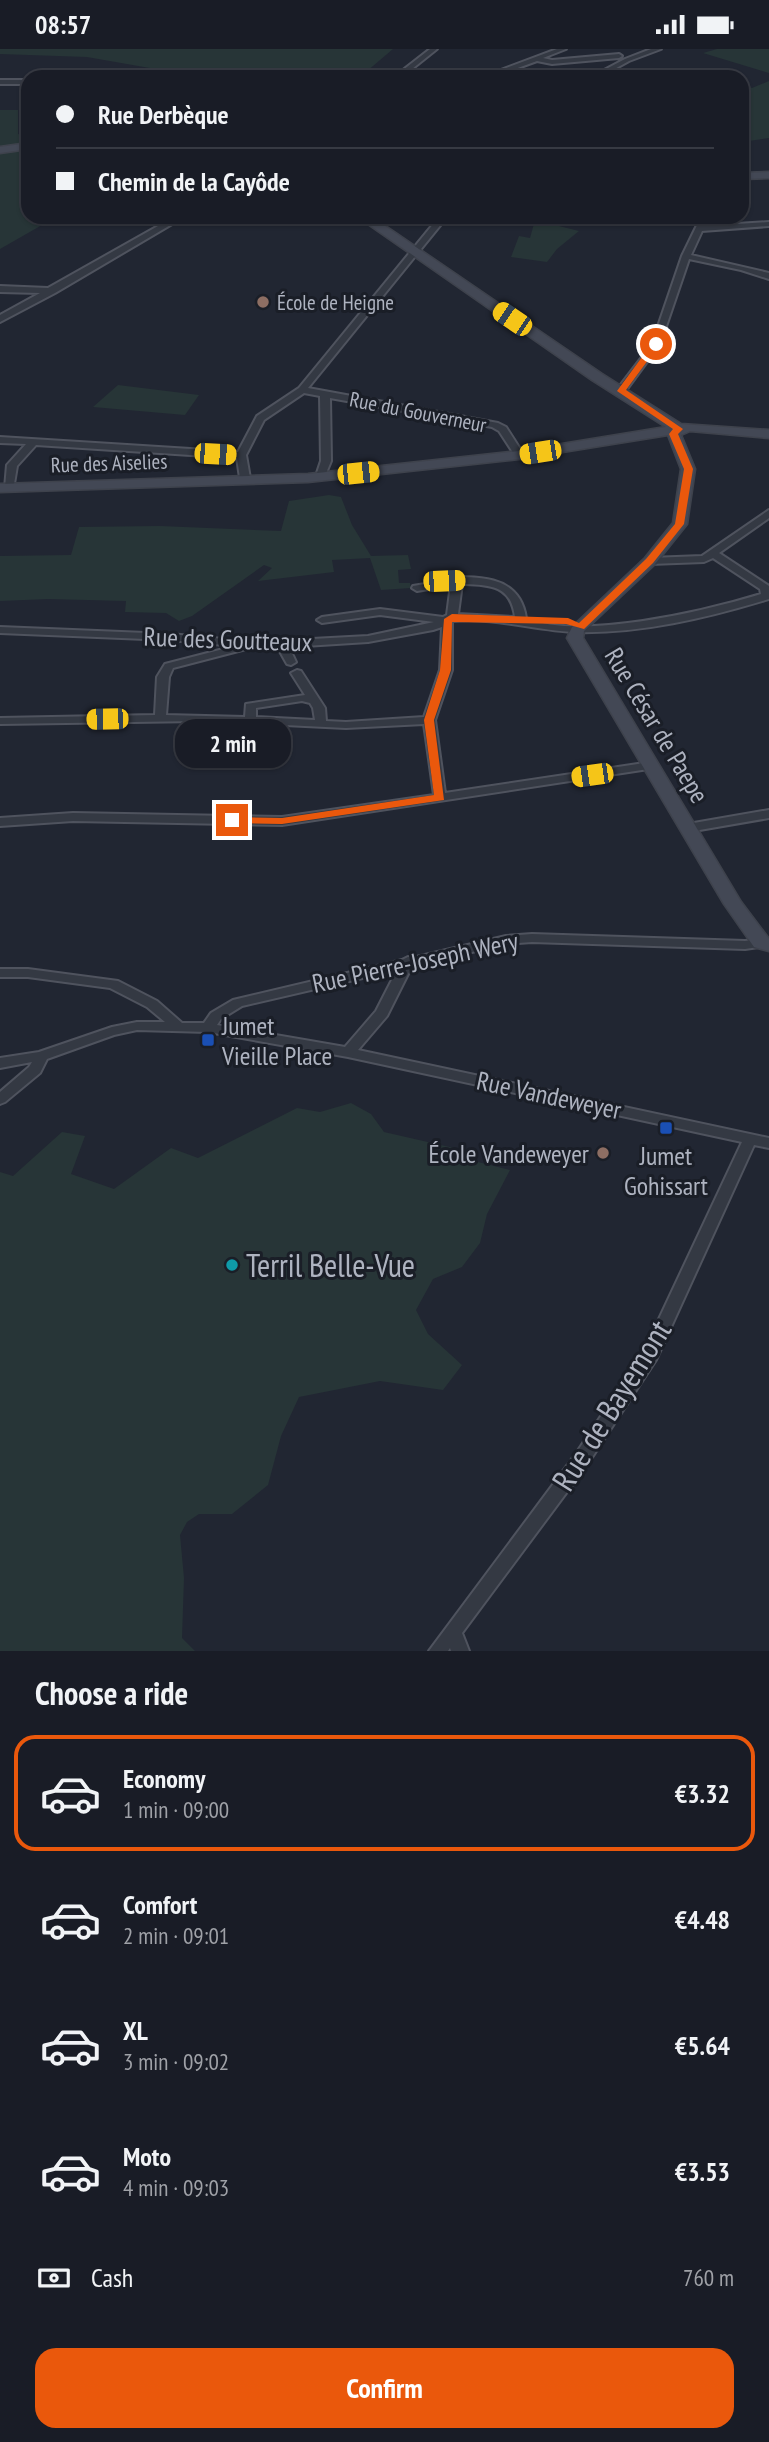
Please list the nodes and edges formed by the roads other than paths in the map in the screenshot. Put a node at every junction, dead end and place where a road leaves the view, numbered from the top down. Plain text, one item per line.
1 (434, 49) edge
2 (563, 49) edge
3 (658, 49) edge
4 (622, 55) edge
5 (538, 59) junction
6 (407, 70) edge
7 (506, 70) edge
8 (604, 70) edge
9 (0, 82) edge
10 (21, 82) edge
11 (21, 147) edge
12 (0, 150) edge
13 (769, 175) edge
14 (749, 176) edge
15 (168, 224) edge
16 (374, 224) edge
17 (437, 224) edge
18 (702, 224) edge
19 (769, 224) edge
20 (699, 229) junction
21 (415, 252) junction
22 (687, 256) junction
23 (769, 276) edge
24 (3, 291) edge
25 (52, 291) junction
26 (0, 319) edge
27 (302, 390) junction
28 (621, 391) junction
29 (325, 394) junction
30 (679, 429) junction
31 (769, 434) edge
32 (0, 440) edge
33 (34, 442) junction
34 (241, 455) junction
35 (519, 455) junction
36 (321, 476) junction
37 (245, 478) junction
38 (5, 488) edge
39 (769, 513) edge
40 (713, 554) junction
41 (650, 561) junction
42 (460, 580) junction
43 (417, 588) dead end
44 (450, 619) junction
45 (322, 620) dead end
46 (521, 621) junction
47 (581, 627) junction
48 (0, 630) edge
49 (282, 644) junction
50 (256, 645) junction
51 (291, 662) dead end
52 (298, 673) dead end
53 (314, 701) junction
54 (160, 719) junction
55 (251, 720) junction
56 (429, 720) junction
57 (0, 721) edge
58 (321, 723) junction
59 (650, 766) junction
60 (440, 798) junction
61 (769, 814) edge
62 (0, 822) edge
63 (688, 828) junction
64 (765, 944) edge
65 (408, 961) junction
66 (0, 973) edge
67 (177, 1026) junction
68 (208, 1028) junction
69 (348, 1052) junction
70 (41, 1056) junction
71 (0, 1063) edge
72 (0, 1098) edge
73 (750, 1139) junction
74 (769, 1143) edge
75 (453, 1633) junction
76 (439, 1651) edge
77 (460, 1651) edge

1 - 6 street
2 - 5 street
3 - 4 street
4 - 5 street
4 - 8 street
5 - 7 street
9 - 10 street
11 - 12 street
13 - 14 street
15 - 25 street
16 - 21 street
17 - 21 street
18 - 20 street
19 - 20 street
20 - 22 street
21 - 27 street
21 - 28 street
22 - 23 street
22 - 28 street
24 - 25 street
25 - 26 street
27 - 29 street, Rue du Gouverneur
27 - 34 street
28 - 30 street
29 - 35 street, Rue du Gouverneur
29 - 36 street
30 - 31 street, Rue des Aiselies
30 - 35 street, Rue des Aiselies
30 - 41 street, Rue César de Paepe
32 - 33 street
33 - 34 street
33 - 38 street
34 - 37 street
35 - 36 street, Rue des Aiselies
36 - 37 street, Rue des Aiselies
37 - 38 street, Rue des Aiselies
39 - 40 street
40 - 41 street
40 - 47 street
41 - 47 street, Rue César de Paepe
42 - 43 street
42 - 44 street
42 - 46 street
44 - 45 street
44 - 46 street
44 - 49 street, Rue des Goutteaux
44 - 56 street
46 - 47 street
47 - 59 street, Rue César de Paepe
48 - 50 street, Rue des Goutteaux
49 - 50 street, Rue des Goutteaux
49 - 51 street
50 - 54 street
52 - 53 street
53 - 55 street
53 - 58 street
54 - 55 street
54 - 57 street
55 - 58 street
56 - 58 street
56 - 60 street
59 - 60 street
59 - 63 street, Rue César de Paepe
60 - 62 street
61 - 63 street
63 - 64 street, Rue César de Paepe
64 - 65 street, Rue Pierre-Joseph Wery
65 - 68 street, Rue Pierre-Joseph Wery
65 - 69 street
66 - 67 street
67 - 68 street, Rue Vandeweyer
67 - 70 street, Rue Vandeweyer
68 - 69 street, Rue Vandeweyer
69 - 73 street, Rue Vandeweyer
70 - 71 street, Rue Vandeweyer
70 - 72 street
73 - 74 street, Rue Vandeweyer
73 - 75 street, Rue de Bayemont
75 - 76 street, Rue de Bayemont
75 - 77 street

